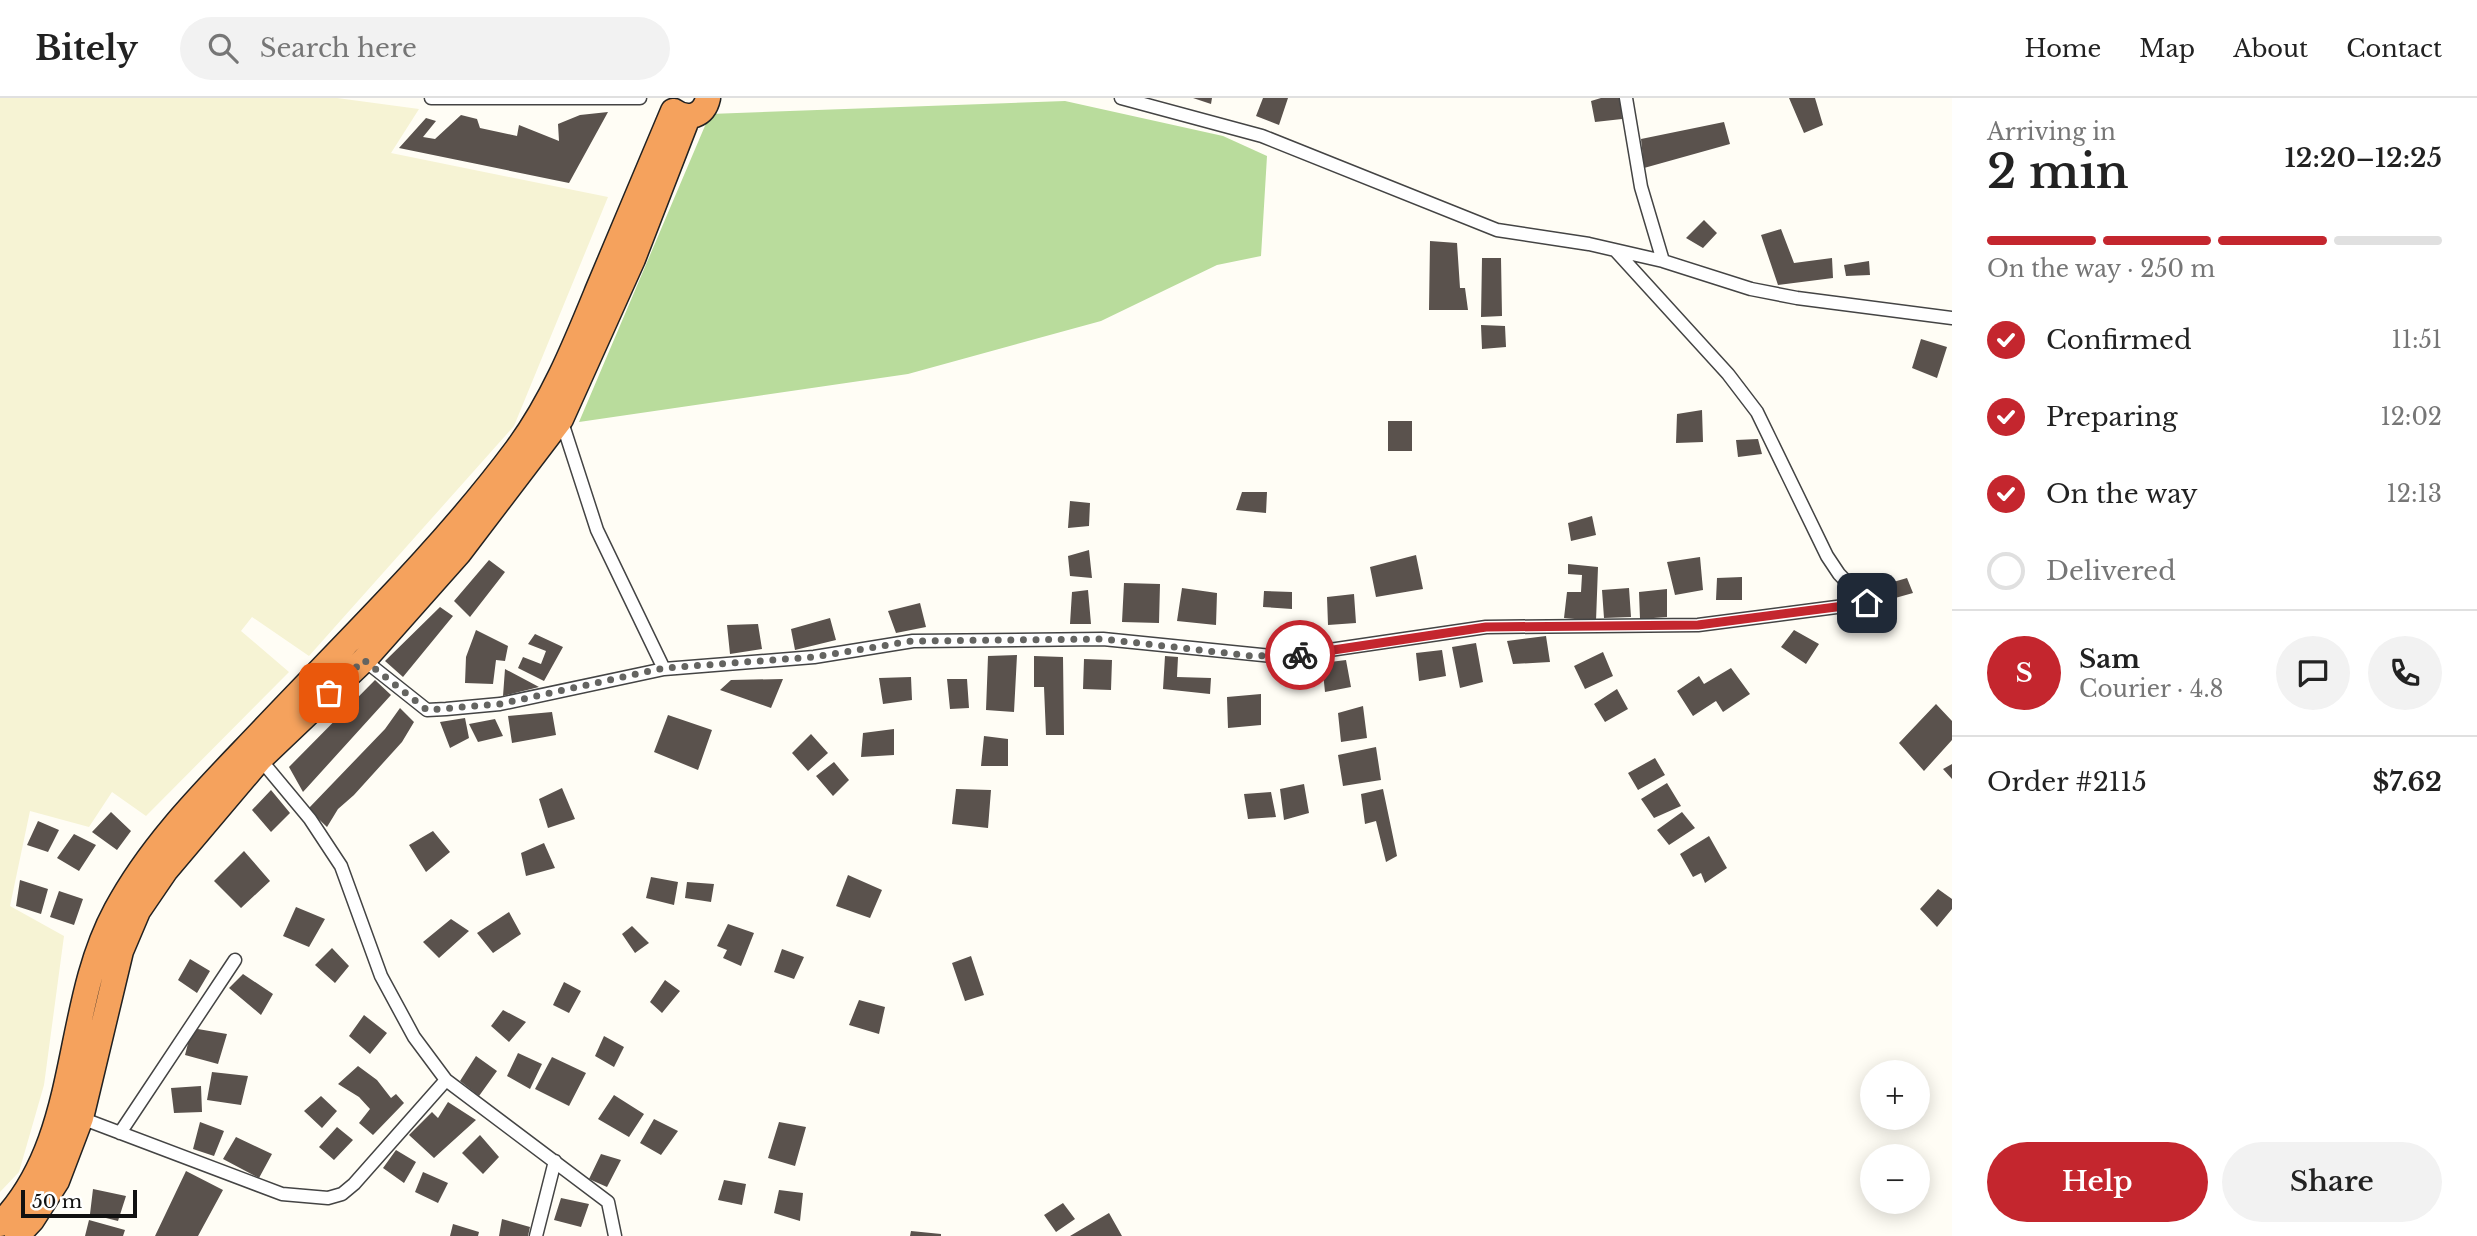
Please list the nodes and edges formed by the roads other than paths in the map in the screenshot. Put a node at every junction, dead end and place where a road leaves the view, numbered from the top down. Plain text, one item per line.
1 (430, 98) edge
2 (640, 98) edge
3 (708, 98) edge
4 (1121, 98) edge
5 (1626, 98) edge
6 (677, 108) edge
7 (1615, 250) junction
8 (1663, 261) junction
9 (1952, 318) edge
10 (561, 419) junction
11 (364, 660) junction
12 (664, 668) junction
13 (260, 760) junction
14 (234, 960) dead end
15 (446, 1080) junction
16 (81, 1118) junction
17 (120, 1133) junction
18 (555, 1161) junction
19 (0, 1224) edge
20 (17, 1236) edge
21 (537, 1236) edge
22 (615, 1236) edge

1 - 2 street
3 - 6 highway
4 - 7 street
5 - 8 street
6 - 10 highway
6 - 19 highway
7 - 8 street
7 - 12 street
8 - 9 street
10 - 11 highway
10 - 12 street
11 - 12 street
11 - 13 highway
13 - 15 street
13 - 16 highway
14 - 17 street
15 - 17 street
15 - 18 street
16 - 17 street
16 - 20 highway
18 - 21 street
18 - 22 street

